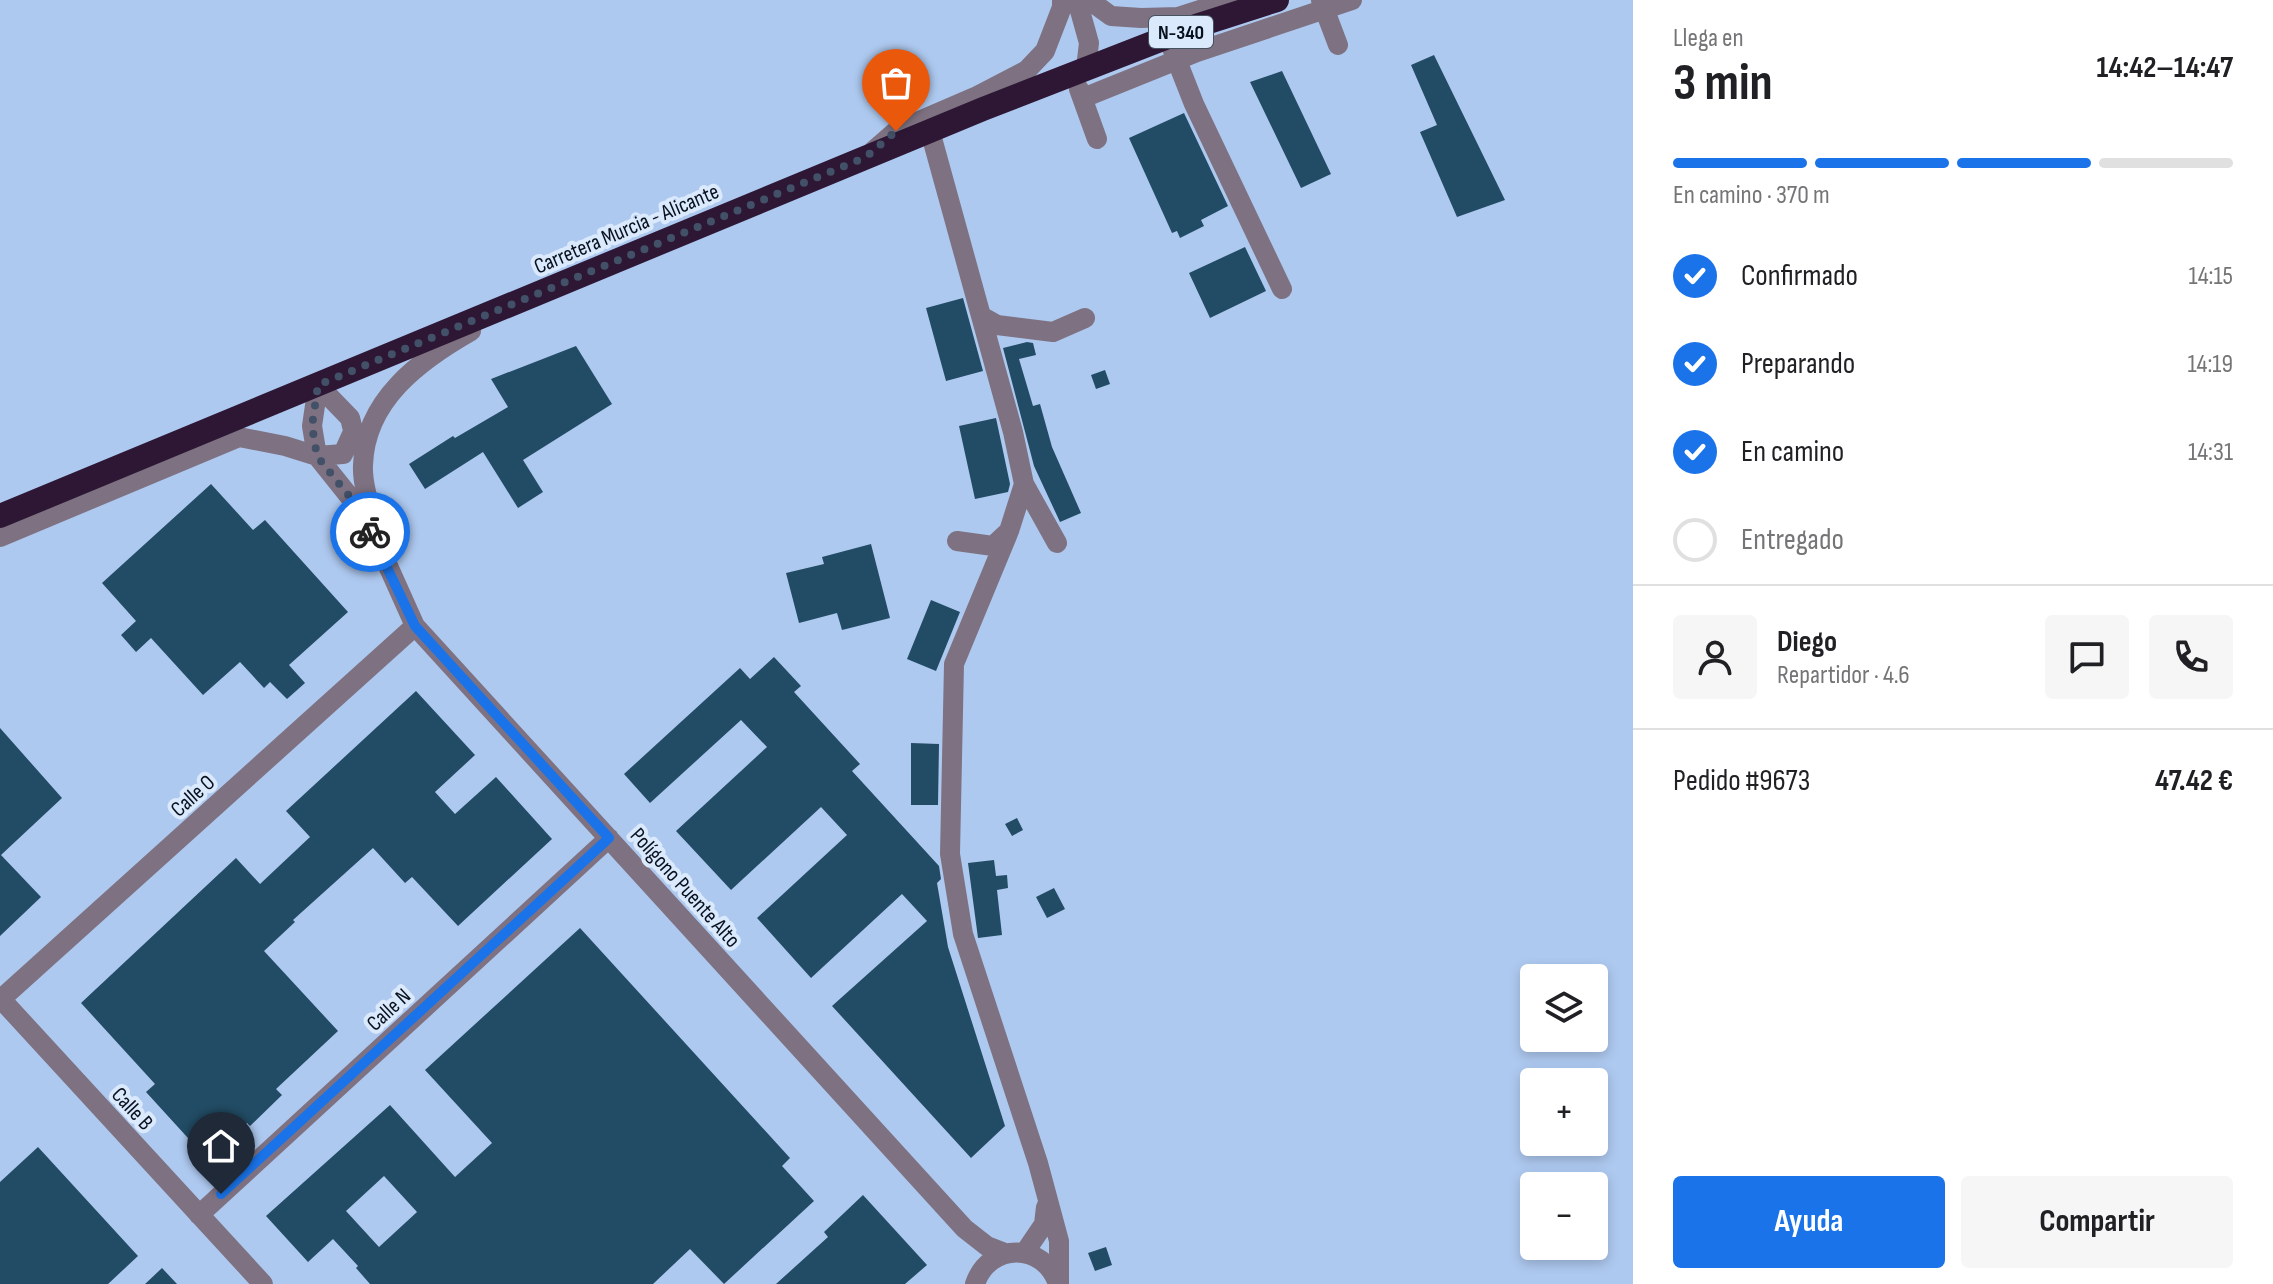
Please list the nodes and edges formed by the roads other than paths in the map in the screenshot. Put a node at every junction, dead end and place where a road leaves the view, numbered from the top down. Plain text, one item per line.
1 (1062, 0) edge
2 (1077, 0) edge
3 (1089, 0) edge
4 (1231, 0) edge
5 (1277, 0) edge
6 (1352, 0) edge
7 (1322, 5) edge
8 (1168, 37) junction
9 (1338, 45) dead end
10 (1177, 60) junction
11 (1080, 71) junction
12 (1083, 98) junction
13 (930, 131) junction
14 (1097, 139) dead end
15 (866, 157) junction
16 (1282, 289) dead end
17 (534, 295) junction
18 (981, 316) junction
19 (1085, 318) dead end
20 (318, 385) junction
21 (353, 432) junction
22 (317, 456) junction
23 (363, 465) junction
24 (1024, 484) junction
25 (0, 516) edge
26 (1009, 531) junction
27 (0, 537) edge
28 (957, 541) dead end
29 (1057, 543) dead end
30 (389, 568) junction
31 (415, 626) junction
32 (609, 838) junction
33 (1, 999) edge
34 (1047, 1199) junction
35 (199, 1215) junction
36 (964, 1228) junction
37 (1015, 1252) junction
38 (976, 1282) edge
39 (263, 1284) edge
40 (1058, 1284) edge

1 - 15 street
2 - 11 street
3 - 4 street
5 - 8 highway, Carretera Murcia - Alicante / N-340
6 - 7 street
7 - 9 street
7 - 10 street
8 - 10 street
8 - 11 highway, Carretera Murcia - Alicante / N-340
10 - 12 street
10 - 16 street
11 - 12 street
11 - 13 highway, Carretera Murcia - Alicante / N-340
12 - 14 street
13 - 15 highway, Carretera Murcia - Alicante / N-340
13 - 18 street
15 - 17 highway, Carretera Murcia - Alicante / N-340
17 - 20 highway, Carretera Murcia - Alicante / N-340
17 - 23 street
18 - 19 street
18 - 24 street
20 - 21 street
20 - 22 street
20 - 25 highway, Carretera Murcia - Alicante / N-340
21 - 22 street
21 - 23 street
22 - 27 street
22 - 30 street
23 - 30 street
24 - 26 street
24 - 29 street
26 - 28 street
26 - 34 street
30 - 31 street, Polígono Puente Alto
31 - 32 street, Polígono Puente Alto
31 - 33 street, Calle O
32 - 35 street, Calle N
32 - 36 street, Polígono Puente Alto
33 - 35 street, Calle B
34 - 37 street
34 - 40 street
35 - 39 street, Calle B
36 - 37 street, Polígono Puente Alto
36 - 38 street, Polígono Puente Alto
37 - 38 street, Polígono Puente Alto
37 - 40 street, Polígono Puente Alto

